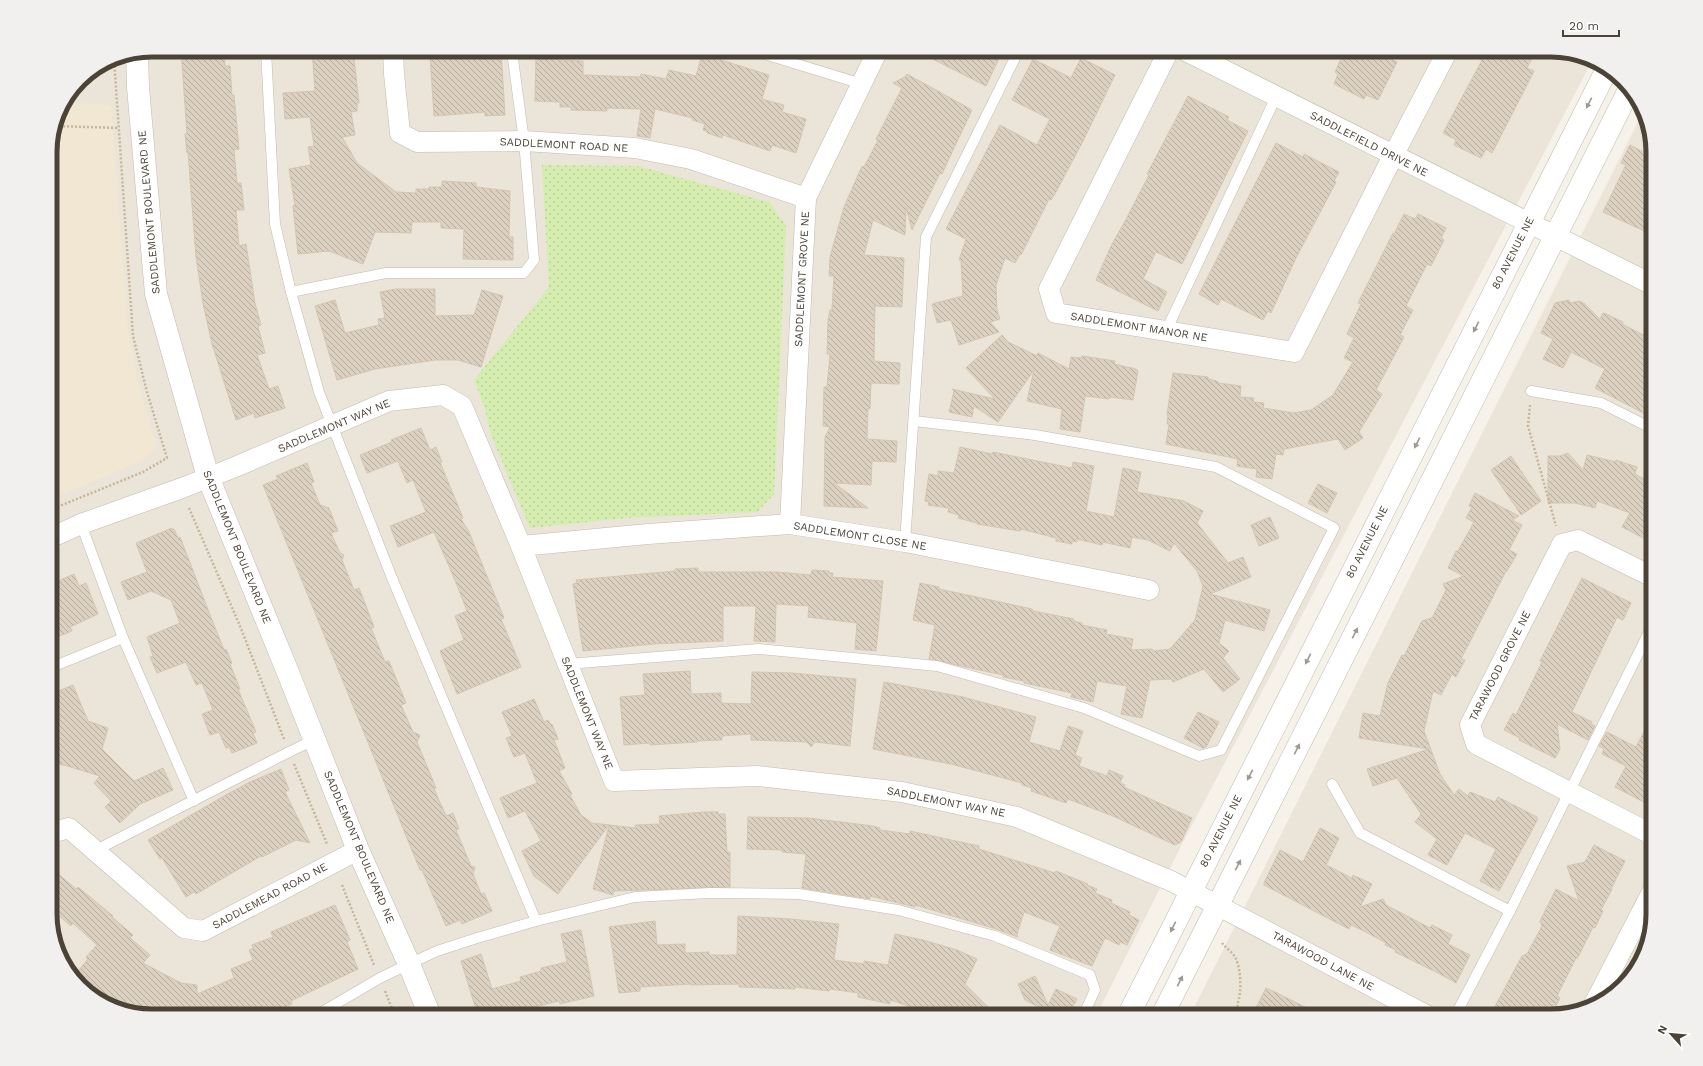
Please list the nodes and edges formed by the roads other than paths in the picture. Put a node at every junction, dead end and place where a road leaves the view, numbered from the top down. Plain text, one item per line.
1 (266, 57) edge
2 (393, 57) edge
3 (513, 57) edge
4 (774, 57) edge
5 (875, 57) edge
6 (1016, 57) edge
7 (1165, 57) edge
8 (1198, 57) edge
9 (1444, 57) edge
10 (137, 58) edge
11 (1604, 74) edge
12 (862, 84) junction
13 (1626, 94) edge
14 (1276, 97) junction
15 (524, 141) junction
16 (1392, 156) junction
17 (806, 198) junction
18 (1528, 223) junction
19 (1554, 236) junction
20 (1646, 282) edge
21 (291, 292) junction
22 (1166, 331) junction
23 (1531, 391) road end
24 (914, 420) junction
25 (333, 425) junction
26 (1646, 426) edge
27 (208, 477) junction
28 (81, 524) junction
29 (790, 524) junction
30 (57, 535) edge
31 (905, 542) junction
32 (521, 546) junction
33 (1646, 574) edge
34 (1149, 590) dead end
35 (123, 638) junction
36 (1646, 638) edge
37 (568, 664) junction
38 (57, 665) edge
39 (314, 740) junction
40 (1332, 784) dead end
41 (1570, 793) junction
42 (194, 800) junction
43 (57, 831) edge
44 (1646, 831) edge
45 (96, 850) junction
46 (358, 850) junction
47 (1191, 892) junction
48 (1646, 904) edge
49 (1218, 906) junction
50 (1510, 911) junction
51 (536, 920) junction
52 (409, 964) junction
53 (1598, 996) edge
54 (327, 1009) edge
55 (427, 1009) edge
56 (1086, 1009) edge
57 (1132, 1009) edge
58 (1166, 1009) edge
59 (1415, 1009) edge
60 (1459, 1009) edge

1 - 21 lane
2 - 15 street, SADDLEMONT ROAD NE
3 - 15 lane
4 - 12 lane
5 - 12 street, SADDLEMONT GROVE NE
6 - 24 lane
7 - 22 street, SADDLEMONT MANOR NE
8 - 14 street, SADDLEFIELD DRIVE NE
9 - 16 street
10 - 27 street, SADDLEMONT BOULEVARD NE
11 -> 18 street, 80 AVENUE NE
12 - 17 street, SADDLEMONT GROVE NE
13 - 19 street
14 - 16 street, SADDLEFIELD DRIVE NE
14 - 22 lane
15 - 17 street, SADDLEMONT ROAD NE
15 - 21 lane
16 - 18 street, SADDLEFIELD DRIVE NE
16 - 22 street, SADDLEMONT MANOR NE
17 - 29 street, SADDLEMONT GROVE NE
18 - 19 street, SADDLEFIELD DRIVE NE
18 -> 47 street, 80 AVENUE NE
19 - 20 street, SADDLEFIELD DRIVE NE
49 -> 19 street
21 - 25 lane
23 - 26 lane
24 - 31 lane
24 - 37 lane
25 - 27 street, SADDLEMONT WAY NE
25 - 32 street, SADDLEMONT WAY NE
25 - 51 lane
27 - 28 street, SADDLEMONT WAY NE
27 - 39 street, SADDLEMONT BOULEVARD NE
28 - 30 street, SADDLEMONT WAY NE
28 - 35 lane
29 - 31 street, SADDLEMONT CLOSE NE
29 - 32 street, SADDLEMONT CLOSE NE
31 - 34 street, SADDLEMONT CLOSE NE
32 - 37 street, SADDLEMONT WAY NE
33 - 41 street, TARAWOOD GROVE NE
35 - 38 lane
35 - 42 lane
36 - 41 lane
37 - 47 street, SADDLEMONT WAY NE
39 - 42 lane
39 - 46 street, SADDLEMONT BOULEVARD NE
40 - 50 lane
41 - 44 street, TARAWOOD GROVE NE
41 - 50 lane
42 - 45 lane
43 - 45 street, SADDLEMEAD ROAD NE
45 - 46 street, SADDLEMEAD ROAD NE
46 - 52 street, SADDLEMONT BOULEVARD NE
47 - 49 street, SADDLEMONT WAY NE
47 -> 57 street, 80 AVENUE NE
48 - 53 street
58 -> 49 street
49 - 59 street, TARAWOOD LANE NE
50 - 60 lane
51 - 52 lane
51 - 56 lane
52 - 54 lane
52 - 55 street, SADDLEMONT BOULEVARD NE

